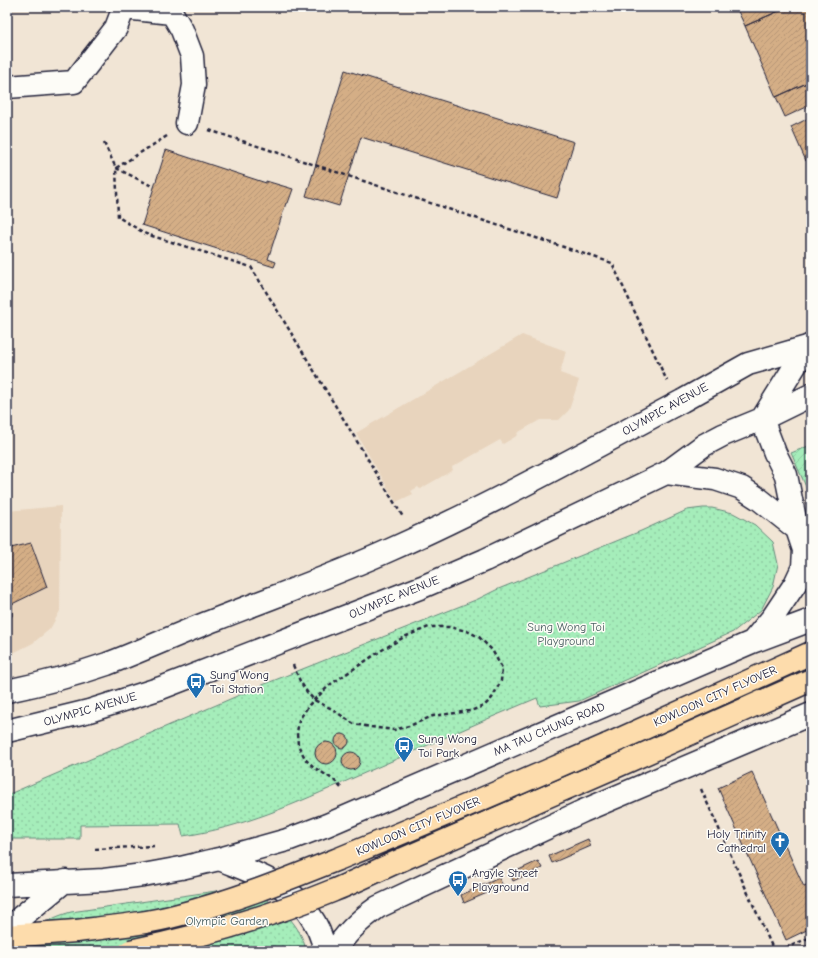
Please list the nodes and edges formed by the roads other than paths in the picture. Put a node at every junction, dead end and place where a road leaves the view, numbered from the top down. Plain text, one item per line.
1 (124, 7) edge
2 (171, 10) edge
3 (7, 87) edge
4 (187, 123) road end
5 (809, 346) edge
6 (811, 395) edge
7 (762, 419) junction
8 (666, 473) junction
9 (797, 529) junction
10 (811, 620) edge
11 (752, 642) junction
12 (811, 653) edge
13 (811, 680) edge
14 (7, 691) edge
15 (811, 714) edge
16 (7, 731) edge
17 (219, 859) junction
18 (65, 882) junction
19 (7, 885) edge
20 (7, 933) edge
21 (7, 936) edge
22 (130, 951) edge
23 (325, 951) edge
24 (335, 951) edge

1 - 2 main road
1 - 3 main road
2 - 4 main road
5 - 7 main road
5 - 14 main road, OLYMPIC AVENUE
6 - 7 main road, OLYMPIC AVENUE
7 - 8 main road, OLYMPIC AVENUE
7 - 9 main road
8 - 9 main road
8 - 16 main road, OLYMPIC AVENUE
9 - 11 main road
10 - 11 main road, MA TAU CHUNG ROAD
11 - 17 main road, MA TAU CHUNG ROAD
12 - 21 main road, KOWLOON CITY FLYOVER, bridge
13 - 22 main road, KOWLOON CITY FLYOVER, bridge
15 - 24 main road
17 - 18 main road, MA TAU CHUNG ROAD
17 - 23 main road
18 - 19 main road, MA TAU CHUNG ROAD
18 - 20 main road

